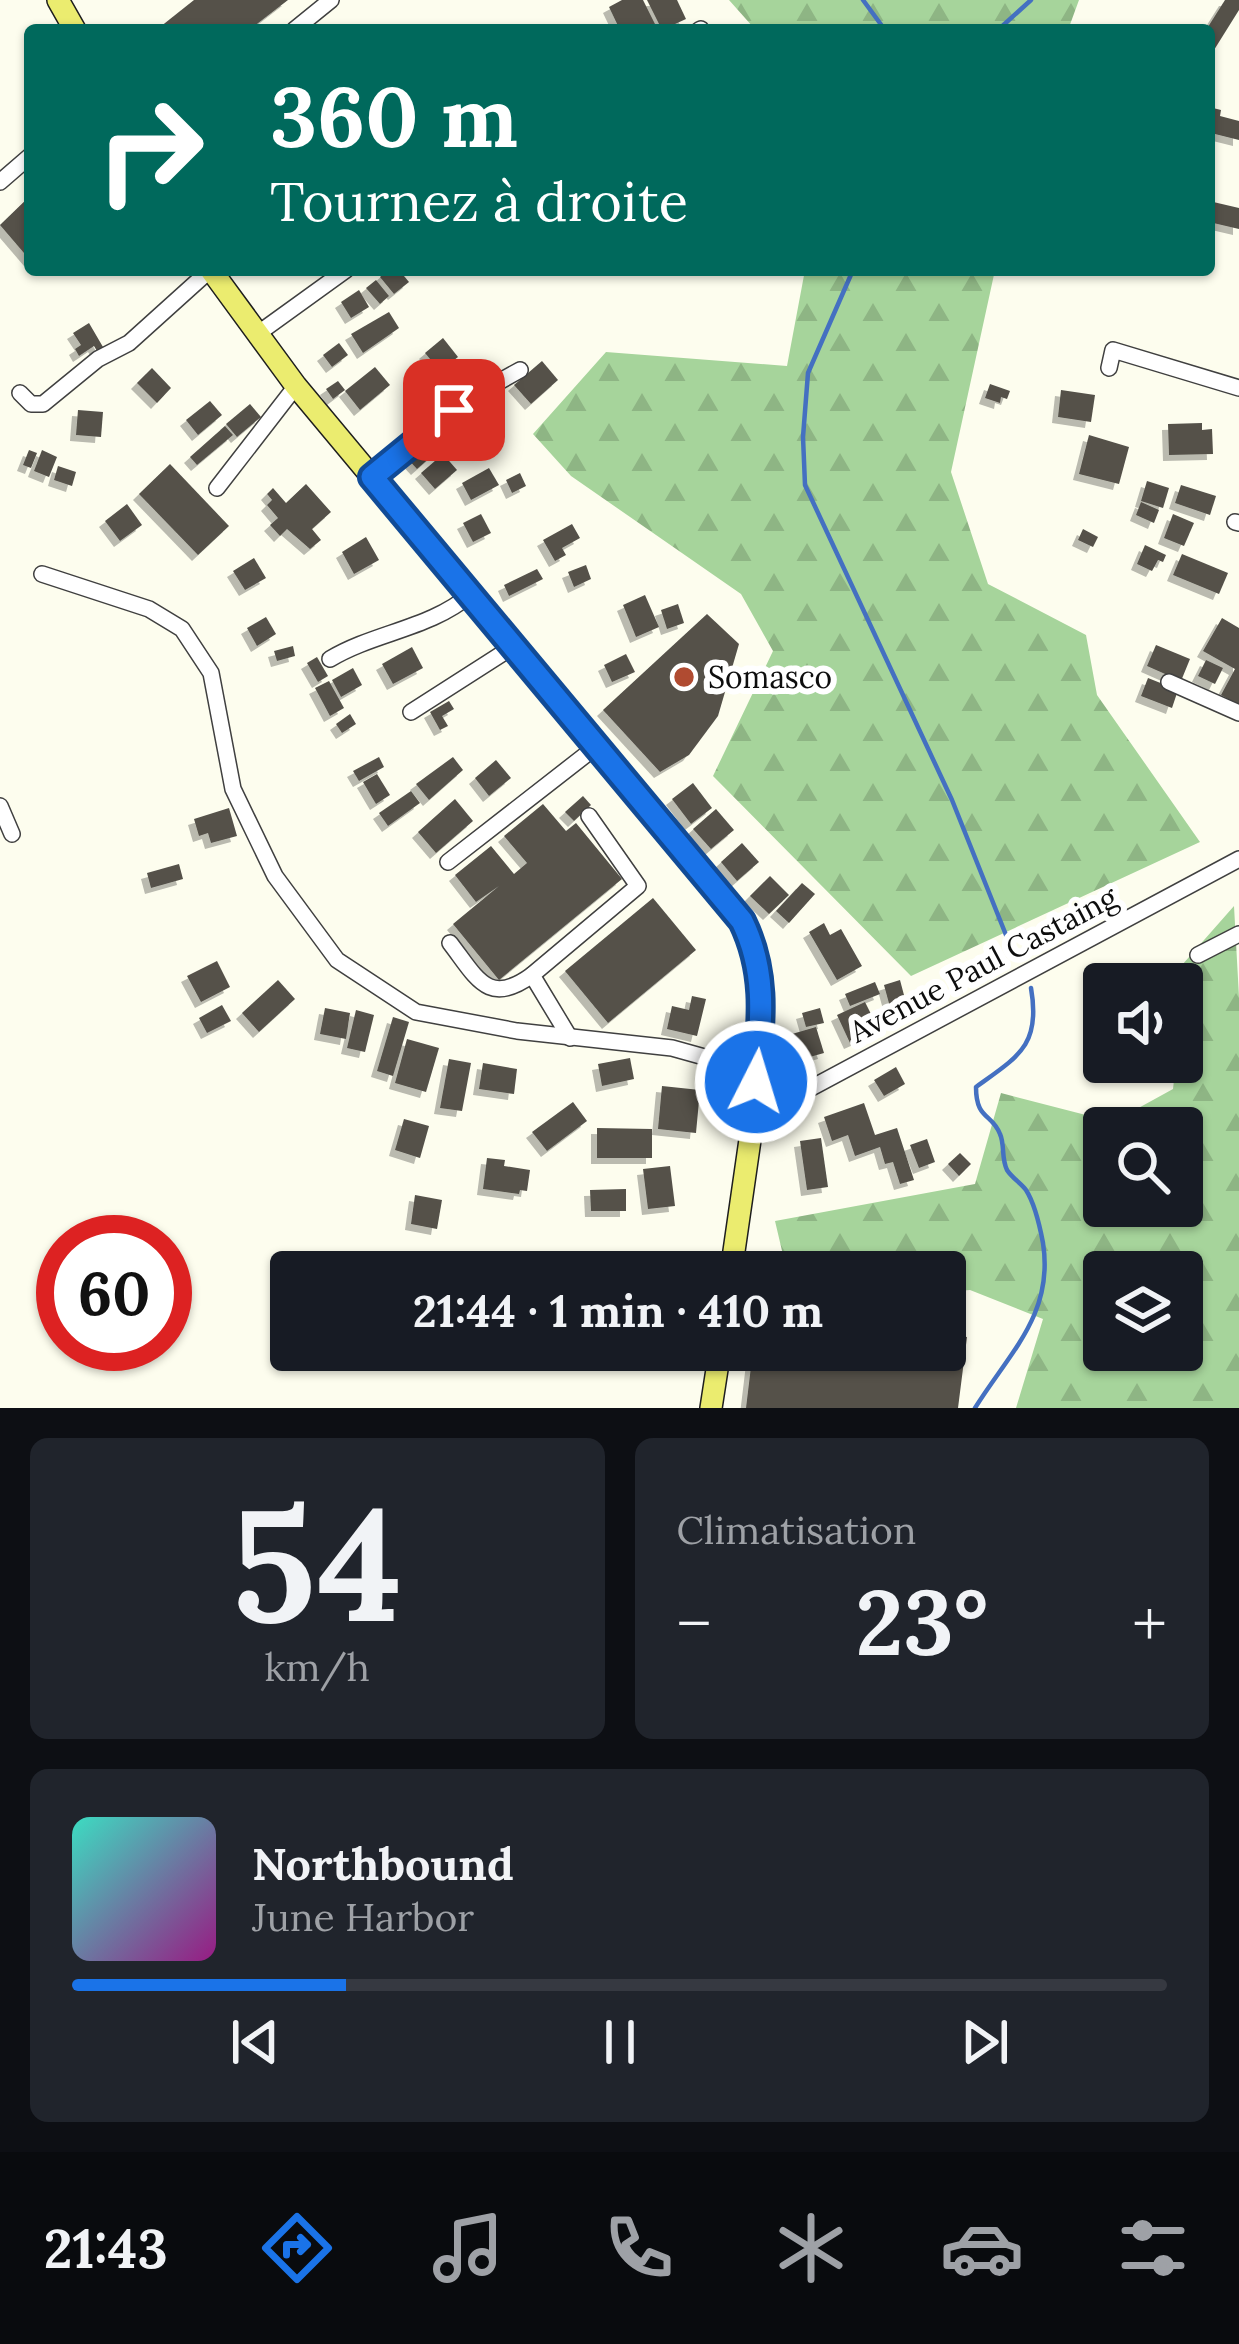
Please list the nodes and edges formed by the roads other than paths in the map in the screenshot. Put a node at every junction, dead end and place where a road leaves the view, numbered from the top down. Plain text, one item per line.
1 (331, 0) edge
2 (301, 24) edge
3 (203, 276) edge
4 (214, 276) edge
5 (338, 276) edge
6 (256, 335) junction
7 (1109, 368) dead end
8 (520, 370) dead end
9 (296, 386) junction
10 (1239, 388) edge
11 (20, 393) dead end
12 (372, 477) junction
13 (217, 488) dead end
14 (42, 574) dead end
15 (470, 594) junction
16 (514, 646) junction
17 (330, 658) dead end
18 (1168, 682) dead end
19 (411, 712) dead end
20 (1239, 713) edge
21 (597, 746) junction
22 (0, 806) edge
23 (589, 816) dead end
24 (12, 834) dead end
25 (448, 862) dead end
26 (1237, 863) edge
27 (1239, 934) edge
28 (449, 943) dead end
29 (1198, 956) dead end
30 (532, 975) junction
31 (570, 1038) junction
32 (756, 1082) junction
33 (753, 1119) junction
34 (734, 1251) edge
35 (717, 1371) edge
36 (711, 1408) edge

1 - 2 street
3 - 11 street
4 - 6 main road
5 - 6 street
6 - 9 main road
7 - 10 street
8 - 12 street
9 - 12 main road
9 - 13 street
12 - 15 main road
14 - 31 street
15 - 16 main road
15 - 17 street
16 - 19 street
16 - 21 main road
18 - 20 street
21 - 25 street
21 - 32 main road
22 - 24 street
23 - 30 street
26 - 33 street, Avenue Paul Castaing
27 - 29 street
28 - 30 street
30 - 31 street
31 - 32 street
32 - 33 main road
33 - 34 main road
35 - 36 main road

